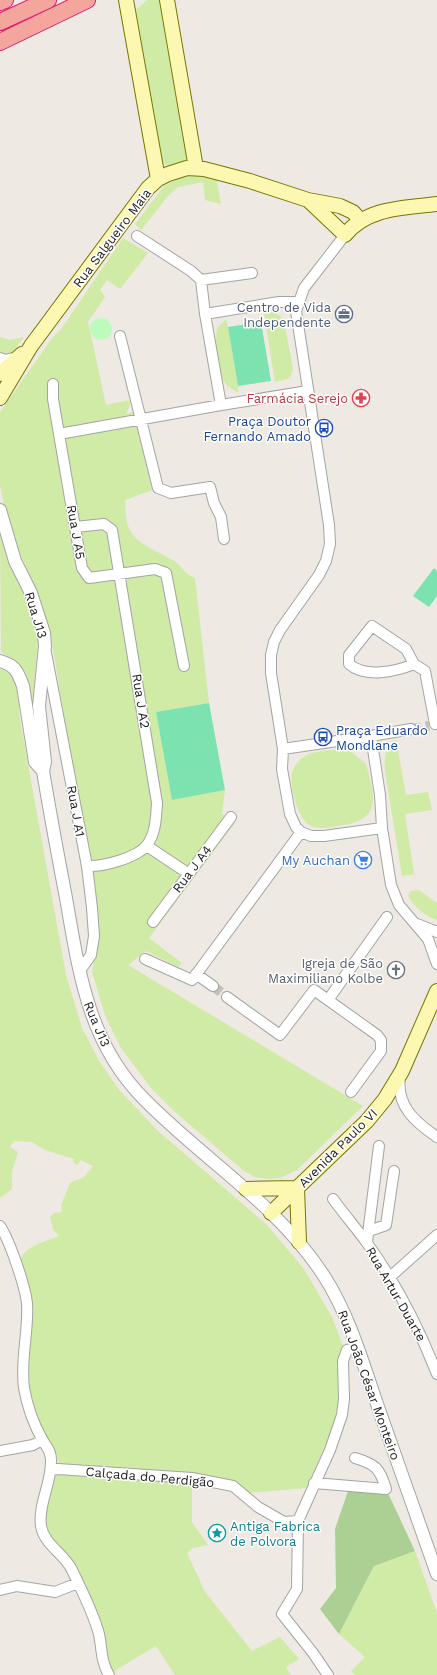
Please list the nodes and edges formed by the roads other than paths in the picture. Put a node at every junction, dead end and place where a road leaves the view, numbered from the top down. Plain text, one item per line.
1 (5, 0) edge
2 (48, 0) edge
3 (87, 0) edge
4 (167, 0) edge
5 (0, 2) edge
6 (127, 4) edge
7 (0, 22) edge
8 (0, 42) edge
9 (196, 168) junction
10 (158, 179) junction
11 (308, 200) junction
12 (437, 204) edge
13 (360, 220) junction
14 (345, 235) junction
15 (137, 236) dead end
16 (252, 273) dead end
17 (201, 280) junction
18 (298, 302) junction
19 (205, 314) junction
20 (120, 336) dead end
21 (31, 346) junction
22 (18, 358) junction
23 (0, 359) edge
24 (0, 374) edge
25 (53, 384) dead end
26 (308, 391) junction
27 (0, 398) edge
28 (221, 405) junction
29 (140, 420) junction
30 (59, 434) junction
31 (0, 510) edge
32 (75, 527) junction
33 (224, 539) dead end
34 (120, 574) junction
35 (45, 646) junction
36 (0, 661) edge
37 (414, 664) junction
38 (184, 666) dead end
39 (434, 725) edge
40 (411, 729) tunnel mouth
41 (371, 736) junction
42 (283, 749) junction
43 (43, 771) junction
44 (231, 817) dead end
45 (382, 828) junction
46 (301, 832) junction
47 (147, 846) junction
48 (87, 866) junction
49 (189, 874) junction
50 (387, 917) dead end
51 (153, 922) dead end
52 (417, 924) junction
53 (437, 932) edge
54 (145, 959) dead end
55 (437, 964) edge
56 (79, 972) junction
57 (196, 974) junction
58 (213, 986) tunnel mouth
59 (437, 990) edge
60 (228, 997) tunnel mouth
61 (328, 1000) junction
62 (402, 1071) junction
63 (351, 1092) dead end
64 (437, 1137) edge
65 (379, 1146) dead end
66 (394, 1171) dead end
67 (297, 1188) junction
68 (246, 1189) junction
69 (333, 1200) dead end
70 (271, 1213) junction
71 (0, 1226) edge
72 (369, 1230) junction
73 (437, 1235) edge
74 (299, 1242) junction
75 (367, 1242) junction
76 (390, 1277) junction
77 (358, 1347) junction
78 (437, 1374) edge
79 (42, 1440) junction
80 (0, 1451) edge
81 (355, 1458) dead end
82 (51, 1470) junction
83 (314, 1483) junction
84 (298, 1521) junction
85 (424, 1536) junction
86 (437, 1544) edge
87 (436, 1568) edge
88 (78, 1583) junction
89 (0, 1590) edge
90 (109, 1675) edge
91 (328, 1675) edge

1 - 5 highway
2 - 7 highway
3 - 8 highway
4 - 9 main road
6 - 10 main road
9 - 10 main road, Rua Salgueiro Maia
9 - 11 main road, Rua Salgueiro Maia
10 - 21 main road, Rua Salgueiro Maia
11 - 13 main road, Rua Salgueiro Maia
11 - 14 main road, Rua Salgueiro Maia
12 - 13 main road
13 - 14 main road
14 - 18 street
15 - 17 street
16 - 17 street
17 - 19 street
18 - 19 street
18 - 26 street
19 - 28 street
20 - 29 street
21 - 22 main road, Rua Salgueiro Maia
21 - 27 main road, Rua Salgueiro Maia
22 - 23 street
22 - 24 main road, Rua Salgueiro Maia
25 - 30 street, Rua J A5
26 - 28 street
26 - 42 street
28 - 29 street
29 - 30 street
29 - 33 street
30 - 32 street, Rua J A5
31 - 35 street, Rua J13
32 - 34 street, Rua J A2
32 - 34 street, Rua J A5
34 - 38 street, Rua J A5
34 - 47 street, Rua J A2
35 - 43 street, Rua J13
35 - 48 street, Rua J A1
36 - 43 street, Rua J13
37 - 37 street
37 - 39 street
40 - 41 street
41 - 42 street
41 - 45 street
42 - 46 street
43 - 56 street, Rua J13
44 - 49 street, Rua J A4
45 - 46 street
45 - 52 street
46 - 57 street
47 - 48 street
47 - 49 street
48 - 56 street, Rua J A1
49 - 51 street, Rua J A4
50 - 61 street
52 - 53 street
52 - 55 street
54 - 57 street
56 - 68 street, Rua J13
57 - 58 street
59 - 62 main road, Avenida Paulo VI
60 - 61 street
61 - 63 street
62 - 64 street
62 - 67 main road, Avenida Paulo VI
65 - 72 street
66 - 72 street
67 - 68 main road
67 - 70 main road, Avenida Paulo VI
67 - 74 main road
68 - 70 street, Rua J13
69 - 75 street, Rua Artur Duarte
70 - 74 street, Rua João César Monteiro
71 - 79 street
72 - 75 street
73 - 76 street
74 - 77 street, Rua João César Monteiro
75 - 76 street, Rua Artur Duarte
76 - 78 street, Rua Artur Duarte
77 - 83 street
77 - 85 street, Rua João César Monteiro
79 - 80 street
79 - 82 street
81 - 83 street
82 - 84 street, Calçada do Perdigão
82 - 88 street
83 - 84 street
84 - 91 street
85 - 86 street
85 - 87 street, Rua João César Monteiro
88 - 89 street
88 - 90 street

